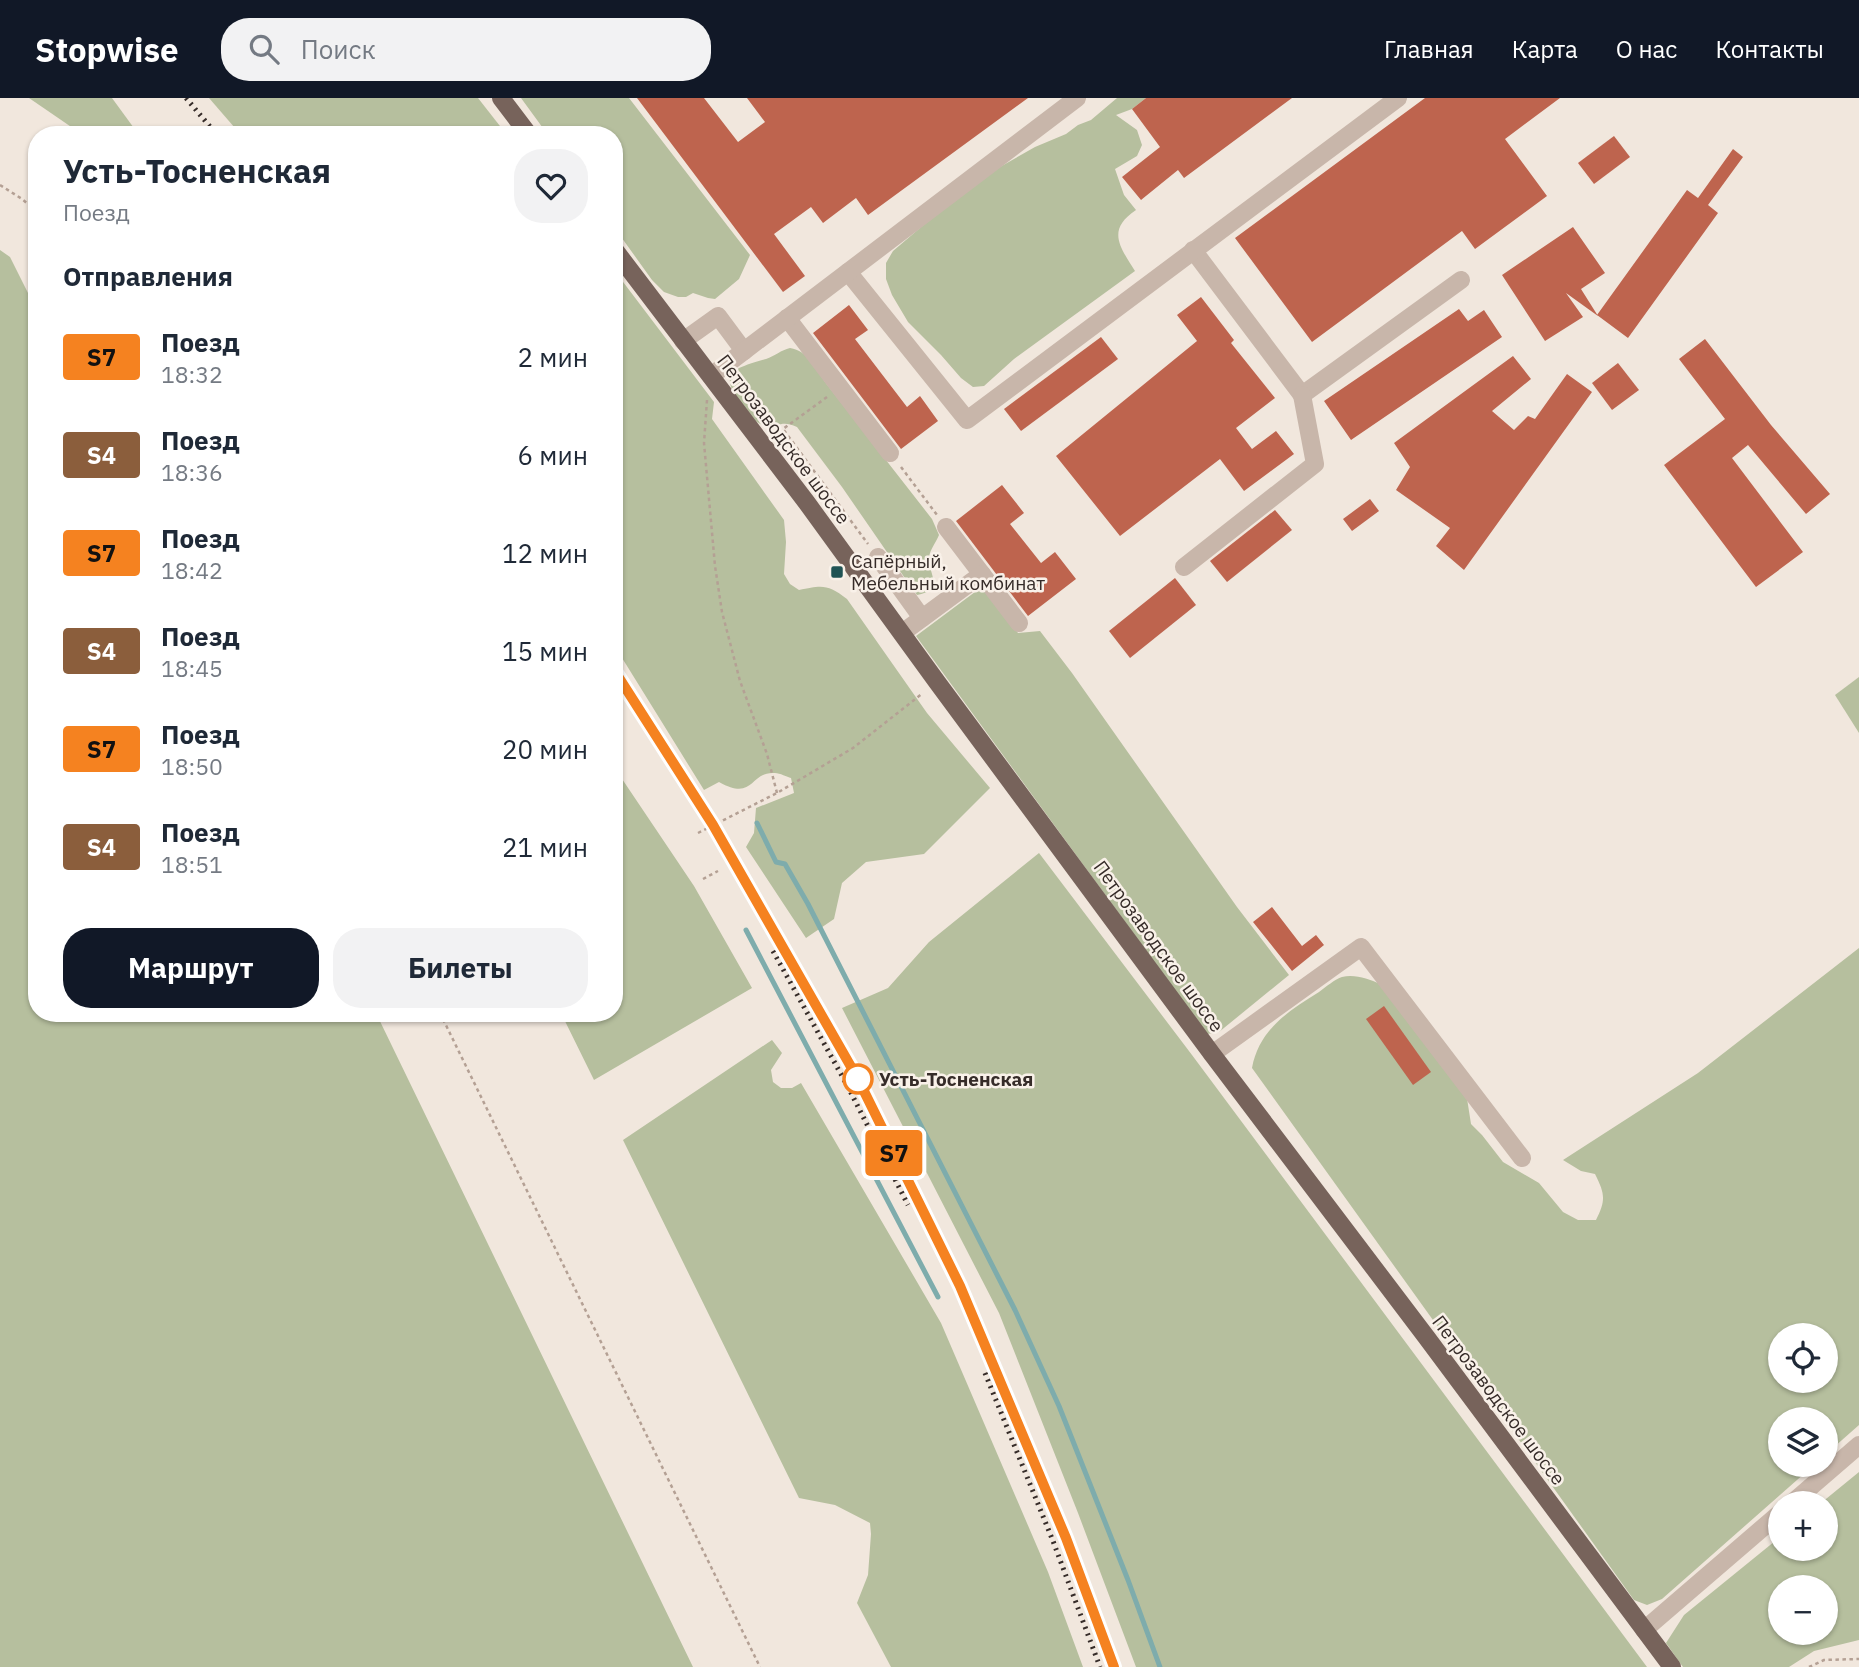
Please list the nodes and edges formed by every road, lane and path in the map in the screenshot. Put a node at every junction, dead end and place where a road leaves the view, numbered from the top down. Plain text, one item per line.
1 (501, 98) edge
2 (1077, 98) edge
3 (1398, 98) edge
4 (522, 126) edge
5 (0, 185) edge
6 (28, 204) edge
7 (1193, 250) junction
8 (623, 261) edge
9 (848, 272) junction
10 (1461, 280) dead end
11 (787, 318) junction
12 (683, 341) junction
13 (744, 351) junction
14 (711, 376) junction
15 (840, 387) junction
16 (1302, 395) junction
17 (890, 453) joint
18 (946, 527) joint
19 (878, 558) joint
20 (1184, 567) dead end
21 (982, 575) junction
22 (922, 618) junction
23 (1019, 623) dead end
24 (902, 633) junction
25 (937, 682) junction
26 (777, 793) junction
27 (698, 833) dead end
28 (718, 871) dead end
29 (703, 879) dead end
30 (444, 1022) edge
31 (1212, 1054) junction
32 (1522, 1157) dead end
33 (1859, 1446) edge
34 (1805, 1491) edge
35 (1768, 1523) edge
36 (1644, 1630) junction
37 (1859, 1659) edge
38 (760, 1667) edge
39 (1672, 1667) edge
40 (1809, 1667) edge

1 - 4 main road
2 - 9 street
3 - 7 street
5 - 6 path
7 - 9 street
7 - 16 street
8 - 12 main road, Петрозаводское шоссе
9 - 11 street
10 - 16 street
11 - 13 street
11 - 15 street
12 - 13 street
12 - 14 main road, Петрозаводское шоссе
13 - 14 street
14 - 24 main road, Петрозаводское шоссе
14 - 26 path
15 - 17 street
15 - 19 path
16 - 20 street
17 - 18 path
18 - 21 street
19 - 22 street
21 - 22 street
21 - 23 street
22 - 24 street
24 - 25 main road, Петрозаводское шоссе
25 - 26 path
25 - 31 main road, Петрозаводское шоссе
26 - 27 path
28 - 29 path
30 - 38 path
31 - 32 street
31 - 36 main road, Петрозаводское шоссе
33 - 34 street
35 - 36 street
36 - 39 main road, Петрозаводское шоссе
37 - 40 path

